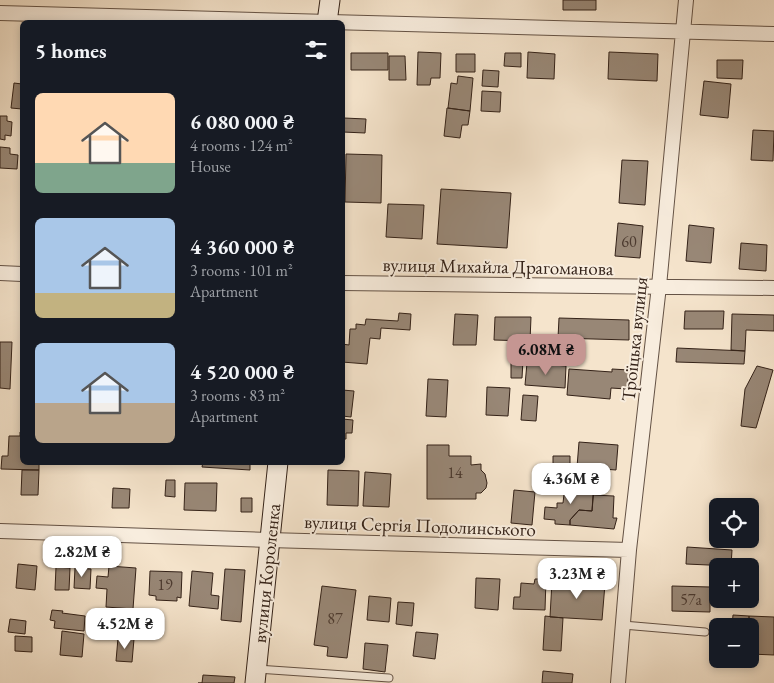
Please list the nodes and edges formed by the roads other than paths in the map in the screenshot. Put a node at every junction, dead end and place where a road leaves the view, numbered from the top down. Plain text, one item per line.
1 (330, 0) edge
2 (686, 0) edge
3 (0, 13) edge
4 (254, 20) edge
5 (327, 20) edge
6 (345, 23) edge
7 (682, 33) junction
8 (774, 34) edge
9 (0, 273) edge
10 (20, 274) edge
11 (345, 283) edge
12 (658, 286) junction
13 (774, 288) edge
14 (278, 465) edge
15 (0, 531) edge
16 (269, 540) junction
17 (629, 550) junction
18 (623, 625) junction
19 (705, 632) dead end
20 (256, 676) edge
21 (389, 678) dead end
22 (618, 683) edge

1 - 5 street
2 - 7 street, Троїцька вулиця
3 - 4 street
6 - 7 street
7 - 8 street
7 - 12 street, Троїцька вулиця
9 - 10 street
11 - 12 street, вулиця Михайла Драгоманова
12 - 13 street, вулиця Михайла Драгоманова
12 - 17 street, Троїцька вулиця
14 - 16 street, вулиця Короленка
15 - 16 street, вулиця Сергія Подолинського
16 - 17 street, вулиця Сергія Подолинського
16 - 20 street, вулиця Короленка
17 - 18 street, Троїцька вулиця
18 - 19 lane
18 - 22 street, Троїцька вулиця
20 - 21 lane

